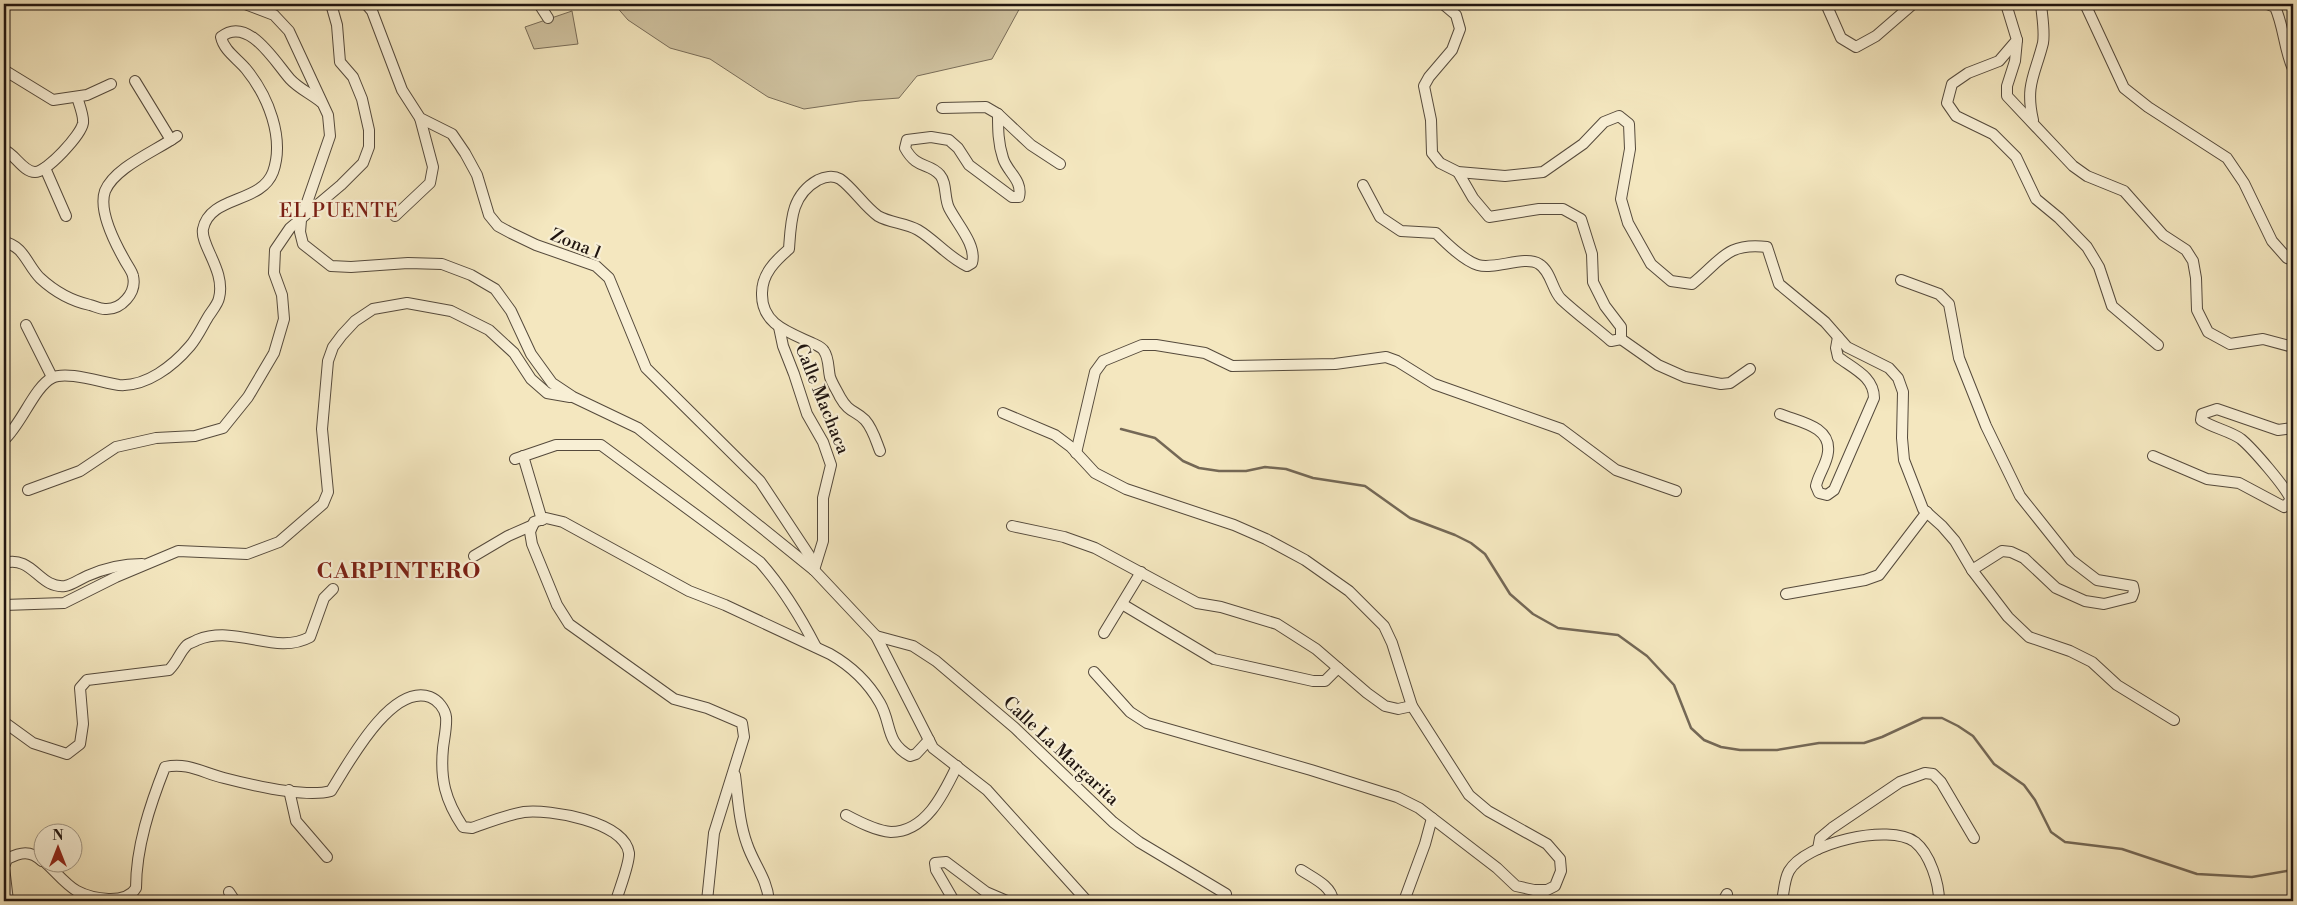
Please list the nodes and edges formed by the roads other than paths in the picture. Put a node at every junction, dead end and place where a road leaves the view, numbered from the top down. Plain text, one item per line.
1 (245, 4) edge
2 (332, 4) edge
3 (366, 4) edge
4 (538, 4) edge
5 (1443, 4) edge
6 (1826, 4) edge
7 (1913, 4) edge
8 (2006, 4) edge
9 (2041, 4) edge
10 (2085, 4) edge
11 (2267, 4) edge
12 (548, 18) dead end
13 (2017, 40) junction
14 (2293, 69) edge
15 (4, 70) edge
16 (135, 81) dead end
17 (112, 84) dead end
18 (77, 96) junction
19 (322, 102) junction
20 (942, 108) dead end
21 (998, 114) junction
22 (420, 118) junction
23 (2033, 121) junction
24 (4, 150) edge
25 (1060, 164) dead end
26 (44, 168) junction
27 (1458, 172) junction
28 (1363, 185) dead end
29 (66, 216) dead end
30 (396, 216) dead end
31 (301, 220) junction
32 (4, 242) edge
33 (2293, 260) edge
34 (1901, 280) dead end
35 (26, 325) dead end
36 (778, 327) junction
37 (1838, 337) junction
38 (1622, 339) junction
39 (2158, 345) dead end
40 (2293, 347) edge
41 (1750, 369) dead end
42 (52, 377) junction
43 (573, 397) junction
44 (1003, 413) dead end
45 (1780, 414) dead end
46 (2293, 428) edge
47 (4, 440) edge
48 (880, 451) dead end
49 (1076, 453) junction
50 (2153, 456) dead end
51 (28, 490) dead end
52 (1676, 491) dead end
53 (1927, 512) junction
54 (542, 520) junction
55 (533, 525) junction
56 (1012, 526) dead end
57 (474, 556) dead end
58 (4, 563) edge
59 (146, 564) junction
60 (814, 570) junction
61 (1972, 570) junction
62 (1141, 572) junction
63 (333, 589) dead end
64 (1786, 594) dead end
65 (1122, 604) junction
66 (4, 605) edge
67 (1104, 633) dead end
68 (876, 636) junction
69 (816, 647) junction
70 (1338, 668) junction
71 (1094, 672) dead end
72 (1412, 706) junction
73 (2174, 720) dead end
74 (4, 722) edge
75 (929, 740) junction
76 (957, 766) junction
77 (735, 772) junction
78 (289, 790) junction
79 (846, 815) dead end
80 (1432, 818) junction
81 (1974, 838) dead end
82 (1818, 849) junction
83 (32, 853) edge
84 (327, 857) dead end
85 (1302, 870) dead end
86 (55, 872) edge
87 (1226, 894) dead end
88 (954, 899) edge
89 (8, 901) edge
90 (616, 901) edge
91 (707, 901) edge
92 (769, 901) edge
93 (1007, 901) edge
94 (1087, 901) edge
95 (1333, 901) edge
96 (1404, 901) edge
97 (1782, 901) edge
98 (1939, 901) edge

1 - 19 street
2 - 31 street
3 - 22 street
4 - 12 street
5 - 27 street
6 - 7 street
8 - 13 street
9 - 23 street
10 - 33 street
11 - 14 street
13 - 23 street
13 - 39 street
15 - 18 street
16 - 32 street
17 - 18 street
18 - 26 street
19 - 31 street
19 - 42 street
20 - 21 street
21 - 25 street
21 - 36 street
22 - 30 street
22 - 60 street, Zona 1
23 - 40 street
24 - 26 street
26 - 29 street
27 - 37 street
27 - 38 street
28 - 38 street
31 - 43 street
31 - 51 street
34 - 61 street
35 - 42 street
36 - 48 street
36 - 60 street, Calle Machaca
37 - 45 street
37 - 53 street
38 - 41 street
42 - 47 street
43 - 59 street
43 - 60 street
44 - 49 street
46 - 50 street
49 - 52 street
49 - 72 street
53 - 61 street
53 - 64 street
54 - 55 street
54 - 69 street
54 - 69 street
55 - 57 street
55 - 77 street
56 - 62 street
58 - 59 street
59 - 66 street
60 - 68 street
61 - 73 street
62 - 65 street
62 - 70 street
63 - 74 street
65 - 67 street
65 - 70 street
68 - 75 street
68 - 87 street, Calle La Margarita
69 - 75 street
70 - 72 street
71 - 80 street
72 - 80 street
75 - 76 street
76 - 79 street
76 - 94 street
77 - 91 street
77 - 92 street
78 - 84 street
78 - 86 street
78 - 90 street
80 - 96 street
81 - 82 street
82 - 97 street
82 - 98 street
83 - 89 street
85 - 95 street
88 - 93 street

